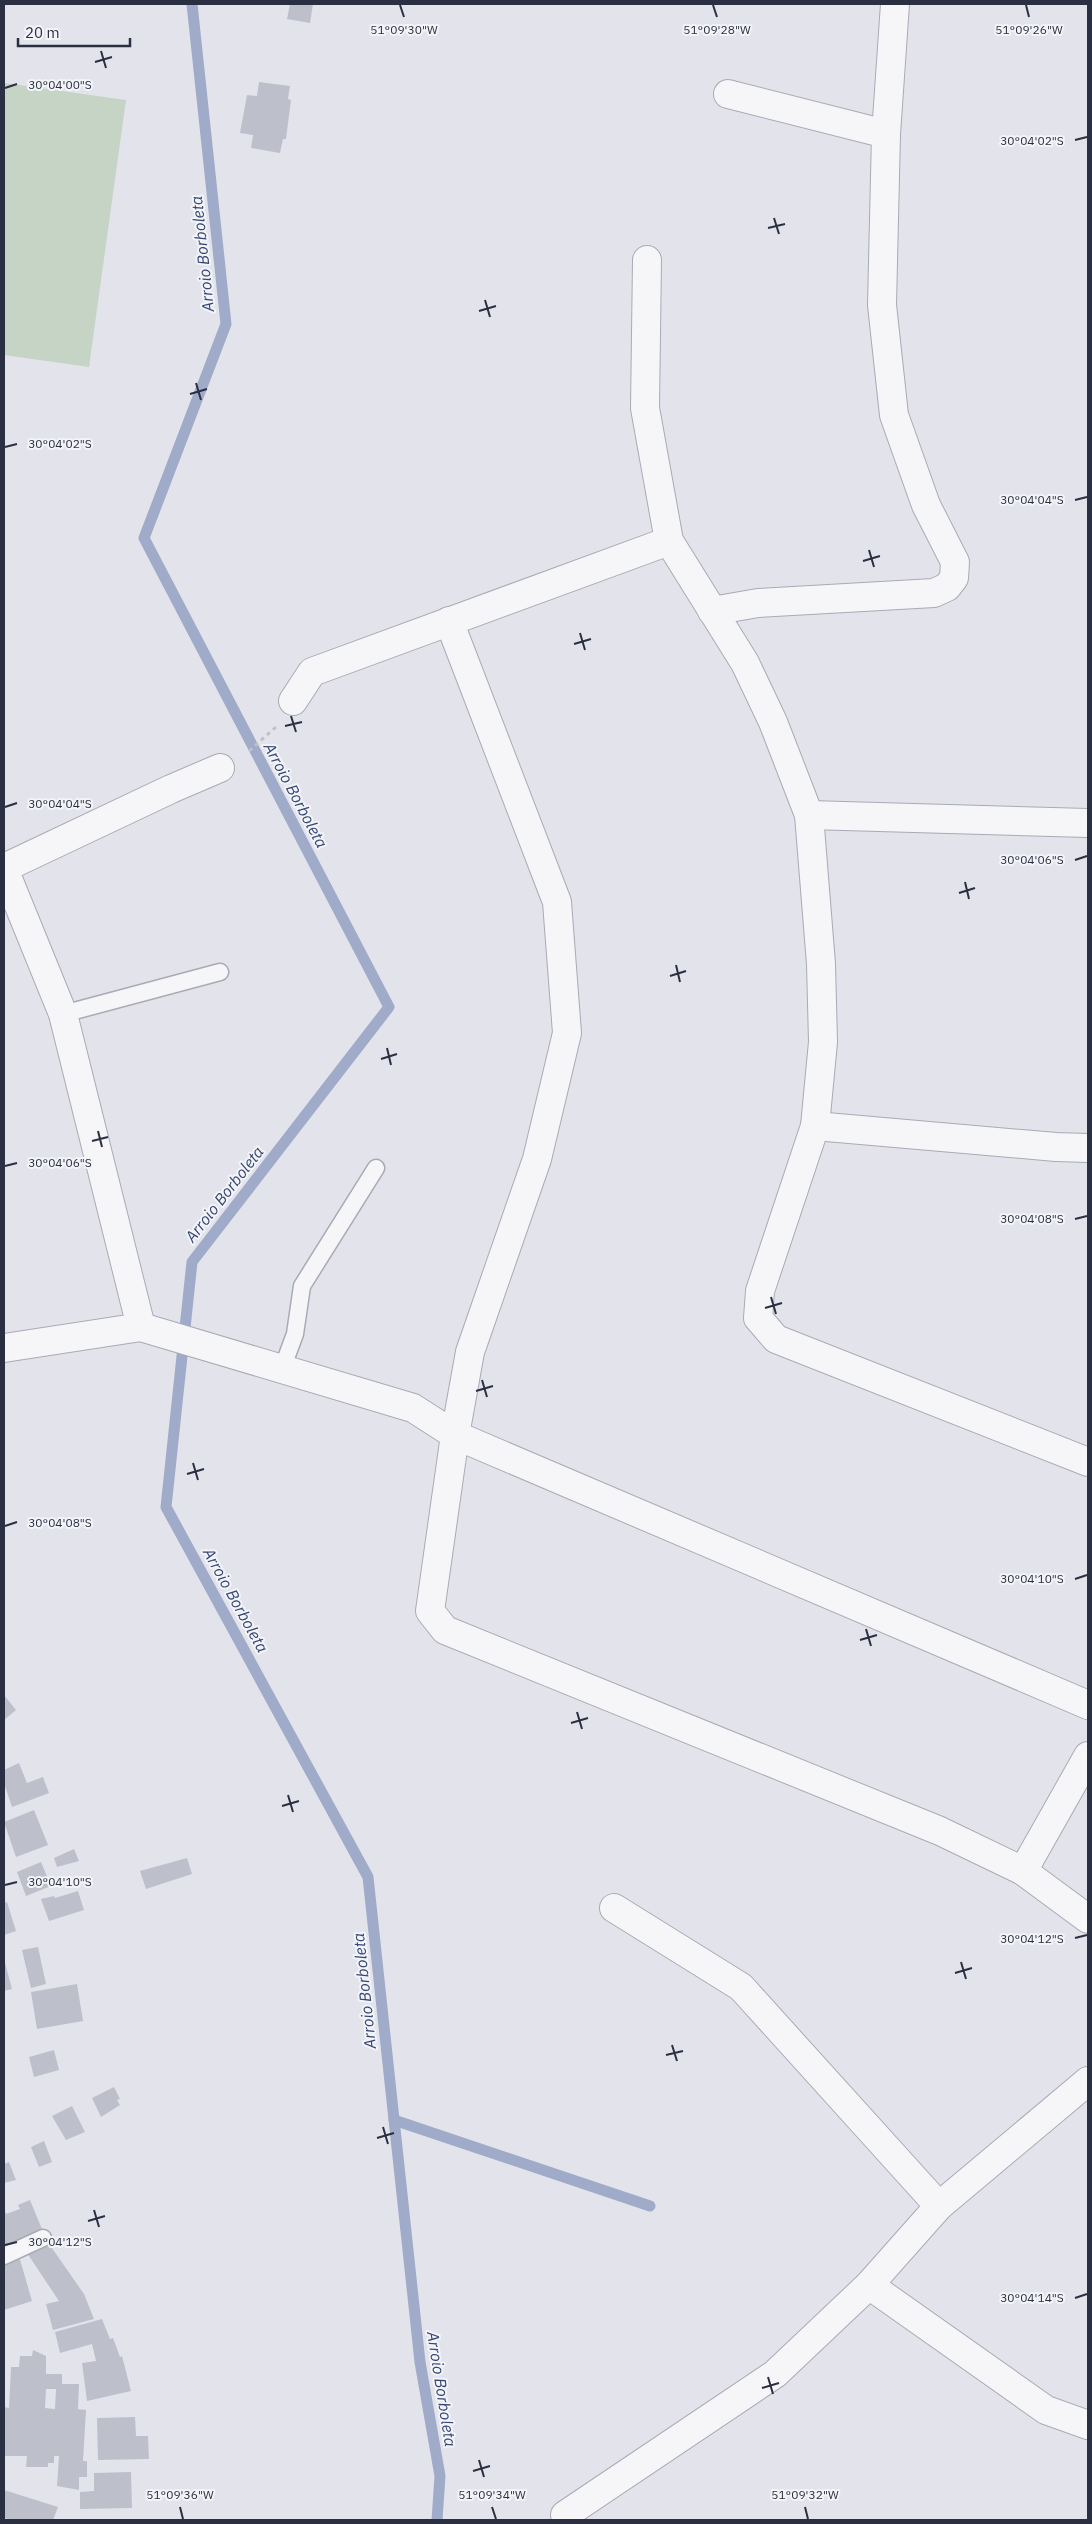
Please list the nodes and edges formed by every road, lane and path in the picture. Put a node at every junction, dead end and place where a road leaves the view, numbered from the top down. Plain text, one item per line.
1 (895, 4) edge
2 (728, 94) dead end
3 (886, 134) junction
4 (647, 260) dead end
5 (669, 541) junction
6 (712, 611) junction
7 (450, 621) junction
8 (293, 701) joint
9 (220, 768) joint
10 (808, 815) junction
11 (1088, 823) edge
12 (4, 868) edge
13 (220, 972) dead end
14 (63, 1014) junction
15 (815, 1126) junction
16 (1088, 1148) edge
17 (376, 1168) dead end
18 (140, 1327) junction
19 (4, 1348) edge
20 (282, 1369) junction
21 (455, 1435) junction
22 (1088, 1462) edge
23 (1088, 1705) edge
24 (1088, 1756) edge
25 (1023, 1871) junction
26 (614, 1908) dead end
27 (1088, 1919) edge
28 (1088, 2081) edge
29 (939, 2206) junction
30 (43, 2238) dead end
31 (4, 2256) edge
32 (869, 2285) junction
33 (1088, 2425) edge
34 (565, 2515) dead end

1 - 3 street
2 - 3 street
3 - 6 street
4 - 5 street
5 - 6 street
5 - 7 street
6 - 10 street
7 - 8 street
7 - 21 street
8 - 9 path
9 - 12 street
10 - 11 street
10 - 15 street
12 - 14 street
13 - 14 lane
14 - 18 street
15 - 16 street
15 - 22 street
17 - 20 lane
18 - 19 street
18 - 20 street
20 - 21 street
21 - 23 street
21 - 25 street
24 - 25 street
25 - 27 street
26 - 29 street
28 - 29 street
29 - 32 street
30 - 31 lane
32 - 33 street
32 - 34 street

